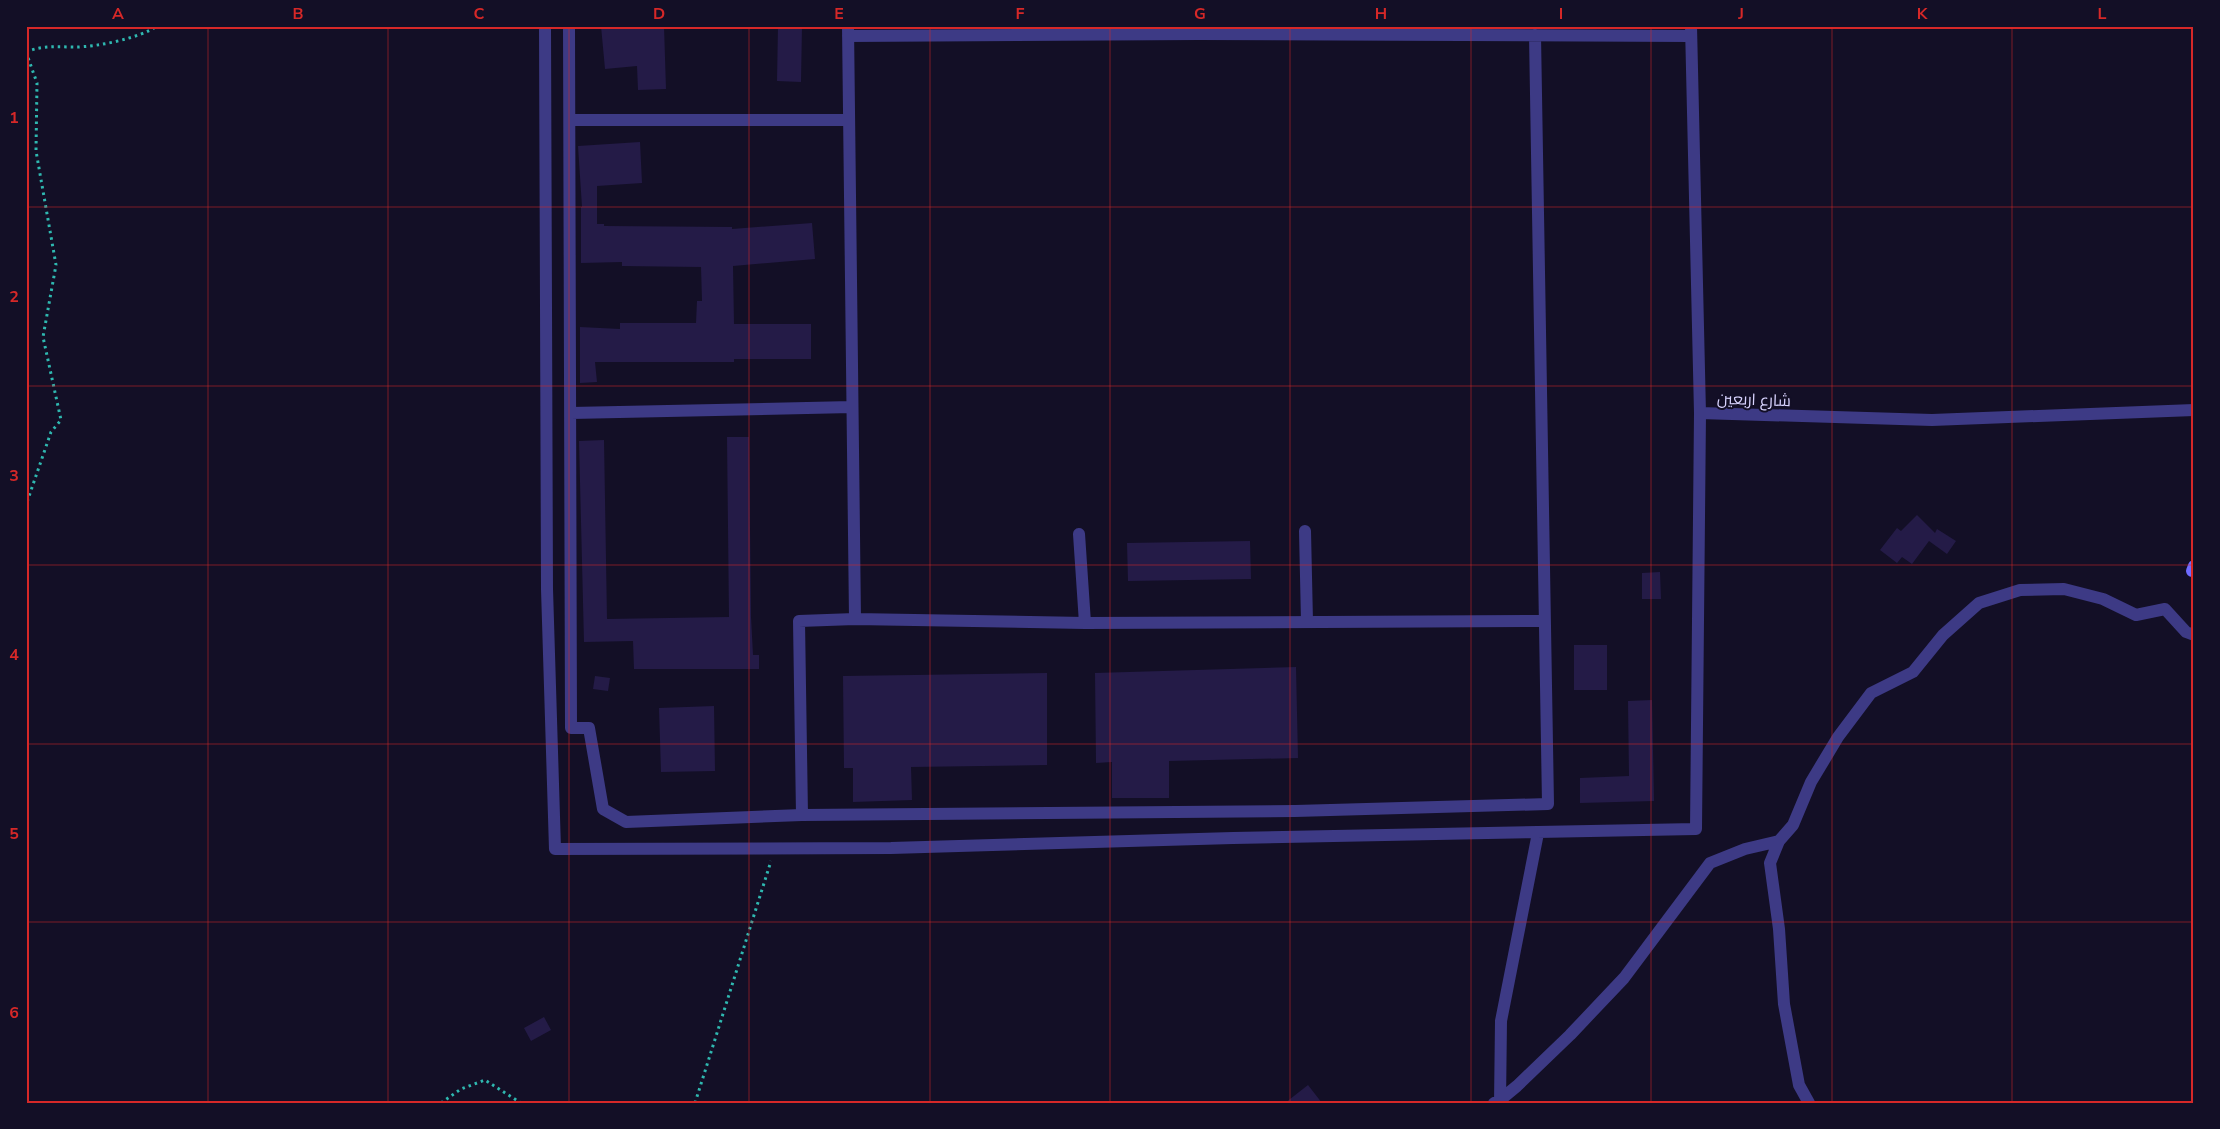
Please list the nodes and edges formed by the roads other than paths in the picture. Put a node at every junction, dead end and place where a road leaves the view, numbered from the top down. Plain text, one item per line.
1 (545, 26) edge
2 (569, 26) edge
3 (1199, 30) edge
4 (848, 31) edge
5 (1594, 31) edge
6 (1691, 31) edge
7 (1535, 35) junction
8 (570, 120) junction
9 (849, 120) junction
10 (852, 406) junction
11 (2194, 410) edge
12 (571, 413) junction
13 (1700, 414) junction
14 (1305, 531) dead end
15 (1079, 534) dead end
16 (855, 619) junction
17 (1544, 621) junction
18 (1308, 622) junction
19 (1085, 623) junction
20 (2194, 635) edge
21 (802, 814) junction
22 (1538, 832) junction
23 (1779, 841) junction
24 (1498, 1102) edge
25 (1809, 1103) edge

1 - 22 street
2 - 8 street
3 - 4 street
3 - 7 street
4 - 9 street
5 - 6 street
5 - 7 street
6 - 13 street, شارع اربعين
7 - 17 street
8 - 9 street
8 - 12 street
9 - 10 street
10 - 12 street
10 - 16 street
11 - 13 street, شارع اربعين
12 - 21 street
13 - 22 street
14 - 18 street
15 - 19 street
16 - 19 street
16 - 21 street
17 - 18 street
17 - 21 street
18 - 19 street
20 - 23 street
22 - 24 street
23 - 24 street
23 - 25 street

